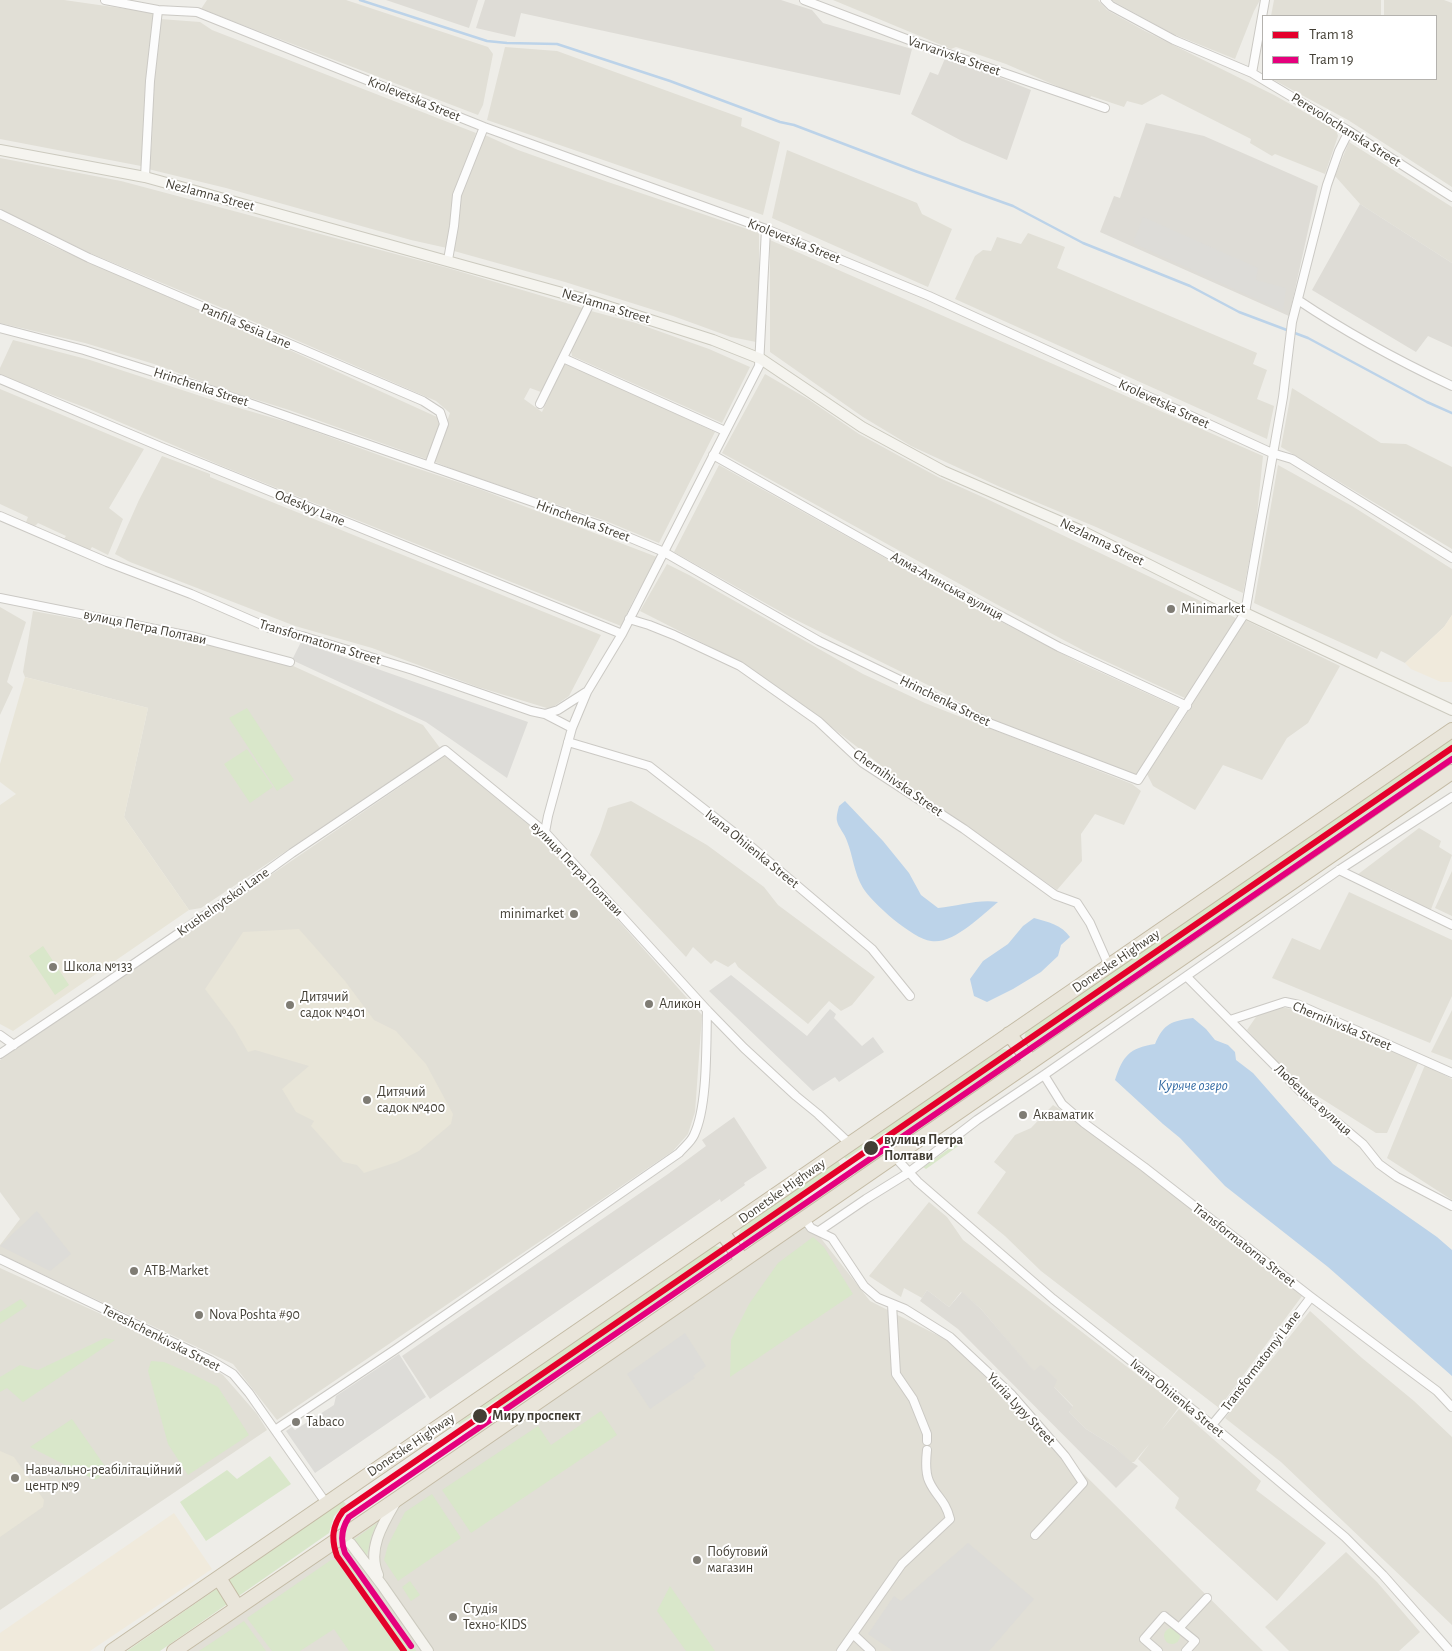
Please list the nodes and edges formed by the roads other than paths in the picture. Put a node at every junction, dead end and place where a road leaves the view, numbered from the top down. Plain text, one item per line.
1 (105, 0) edge
2 (804, 0) edge
3 (1105, 0) edge
4 (1265, 0) edge
5 (815, 2) edge
6 (158, 10) junction
7 (1262, 15) edge
8 (1262, 17) edge
9 (1252, 73) junction
10 (1262, 79) edge
11 (1264, 80) edge
12 (1105, 108) dead end
13 (484, 127) junction
14 (1349, 130) junction
15 (0, 150) edge
16 (145, 177) junction
17 (1452, 197) edge
18 (0, 214) edge
19 (766, 228) junction
20 (448, 260) junction
21 (1298, 300) junction
22 (591, 301) junction
23 (0, 329) edge
24 (563, 358) junction
25 (760, 359) junction
26 (0, 379) edge
27 (1452, 386) edge
28 (540, 404) dead end
29 (725, 431) junction
30 (1272, 453) junction
31 (713, 455) junction
32 (429, 465) junction
33 (0, 516) edge
34 (664, 552) junction
35 (1452, 558) edge
36 (0, 598) edge
37 (1246, 613) junction
38 (629, 620) junction
39 (622, 634) junction
40 (290, 662) dead end
41 (587, 692) junction
42 (1187, 706) junction
43 (1452, 710) edge
44 (545, 714) junction
45 (572, 728) junction
46 (1452, 730) edge
47 (568, 742) junction
48 (445, 750) joint
49 (1452, 772) edge
50 (1452, 797) edge
51 (545, 832) junction
52 (1339, 870) junction
53 (1452, 925) edge
54 (1109, 966) junction
55 (1162, 972) junction
56 (1187, 977) junction
57 (1173, 987) junction
58 (910, 996) dead end
59 (707, 1010) junction
60 (1230, 1020) junction
61 (1009, 1034) junction
62 (0, 1035) edge
63 (14, 1044) junction
64 (0, 1054) edge
65 (1031, 1062) junction
66 (1452, 1073) edge
67 (1044, 1075) junction
68 (850, 1144) junction
69 (894, 1156) junction
70 (908, 1173) junction
71 (1452, 1206) edge
72 (804, 1218) junction
73 (819, 1231) junction
74 (722, 1232) junction
75 (0, 1259) edge
76 (742, 1260) junction
77 (1311, 1297) junction
78 (892, 1304) junction
79 (1452, 1407) edge
80 (1212, 1425) junction
81 (275, 1430) junction
82 (397, 1499) junction
83 (326, 1503) junction
84 (1034, 1535) dead end
85 (339, 1539) junction
86 (219, 1578) junction
87 (382, 1585) junction
88 (1207, 1598) dead end
89 (237, 1607) junction
90 (1180, 1627) junction
91 (853, 1634) junction
92 (112, 1651) edge
93 (174, 1651) edge
94 (428, 1651) edge
95 (841, 1651) edge
96 (871, 1651) edge
97 (1158, 1651) edge
98 (1186, 1651) edge
99 (1450, 1651) edge

1 - 6 street, Krolevetska Street
2 - 5 street, Varvarivska Street
3 - 9 street, Perevolochanska Street
4 - 7 street
5 - 12 street, Varvarivska Street
6 - 13 street, Krolevetska Street
6 - 16 street
8 - 9 street
9 - 10 street, Perevolochanska Street
11 - 14 street, Perevolochanska Street
13 - 19 street, Krolevetska Street
13 - 20 street
14 - 17 street, Perevolochanska Street
14 - 21 street
15 - 16 street, Nezlamna Street
16 - 20 street, Nezlamna Street
18 - 32 street, Panfila Sesia Lane
19 - 25 street
19 - 30 street, Krolevetska Street
20 - 22 street, Nezlamna Street
21 - 27 street
21 - 30 street
22 - 24 street
22 - 25 street, Nezlamna Street
23 - 32 street, Hrinchenka Street
24 - 28 street
24 - 29 street
25 - 29 street
25 - 37 street, Nezlamna Street
26 - 39 street, Odeskyy Lane
29 - 31 street
30 - 35 street, Krolevetska Street
30 - 37 street
31 - 34 street
31 - 42 street, Алма-Атинська вулиця
32 - 34 street, Hrinchenka Street
33 - 44 street, Transformatorna Street
34 - 38 street
34 - 42 street, Hrinchenka Street
36 - 40 street, вулиця Петра Полтави
37 - 42 street
37 - 43 street, Nezlamna Street
38 - 39 street
38 - 54 street, Chernihivska Street
39 - 41 street
41 - 44 street
41 - 45 street
44 - 45 street, Transformatorna Street
45 - 47 street
46 - 54 highway, Donetske Highway
47 - 51 street
47 - 58 street, Ivana Ohiienka Street
48 - 51 street, вулиця Петра Полтави
48 - 63 street, Krushelnytskoi Lane
49 - 55 highway
50 - 52 street
51 - 59 street, вулиця Петра Полтави
52 - 53 street
52 - 56 street
54 - 61 highway, Donetske Highway
55 - 57 street
55 - 65 highway
56 - 57 street
56 - 60 street, Любецька вулиця
57 - 67 street
59 - 68 street, вулиця Петра Полтави
59 - 81 street
60 - 66 street, Chernihivska Street
60 - 71 street, Любецька вулиця
61 - 65 highway
61 - 68 highway, Donetske Highway
62 - 63 street
63 - 64 street, Krushelnytskoi Lane
65 - 69 highway
67 - 70 street
67 - 77 street, Transformatorna Street
68 - 74 highway, Donetske Highway
69 - 70 street, Ivana Ohiienka Street
69 - 72 highway
70 - 73 street
70 - 80 street, Ivana Ohiienka Street
72 - 73 street, Yuriia Lypy Street
72 - 76 highway
73 - 78 street, Yuriia Lypy Street
74 - 76 highway
74 - 83 highway, Donetske Highway
75 - 81 street, Tereshchenkivska Street
76 - 82 highway
77 - 79 street, Transformatorna Street
77 - 80 street, Transformatornyi Lane
78 - 84 street, Yuriia Lypy Street
78 - 91 street
80 - 99 street, Ivana Ohiienka Street
81 - 83 street, Tereshchenkivska Street
82 - 85 highway
82 - 87 street
83 - 86 highway, Donetske Highway
85 - 87 street
85 - 89 highway
86 - 89 highway
86 - 92 highway, Donetske Highway
87 - 94 street
88 - 90 street
89 - 93 highway
90 - 97 street
90 - 98 street
91 - 95 street
91 - 96 street

